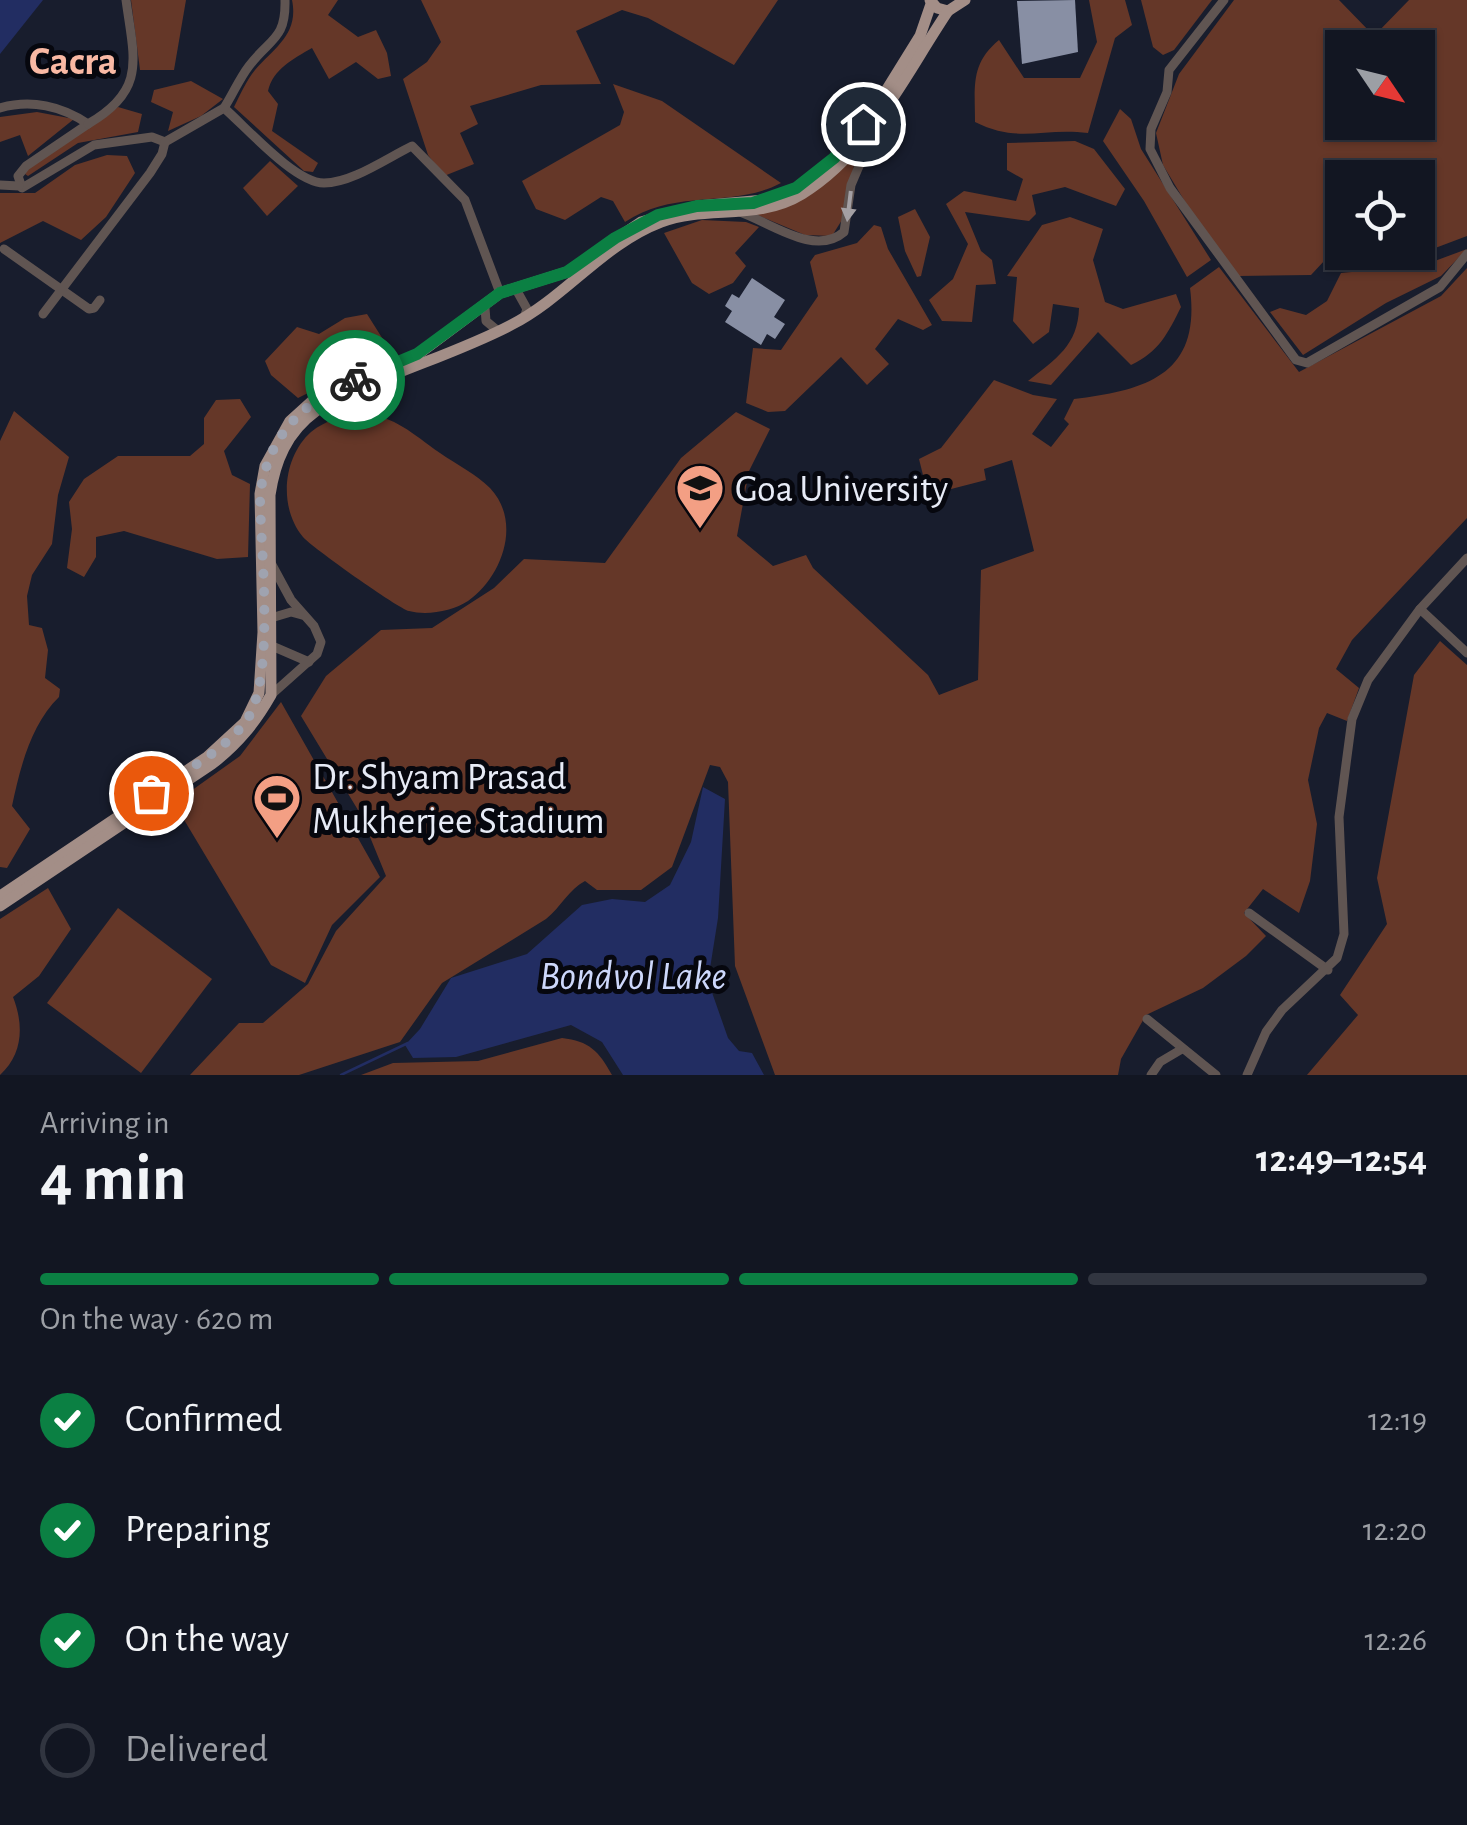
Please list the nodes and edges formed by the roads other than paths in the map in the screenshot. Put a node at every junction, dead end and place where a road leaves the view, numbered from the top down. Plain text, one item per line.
1 (126, 0) edge
2 (285, 0) edge
3 (965, 0) edge
4 (1224, 0) edge
5 (931, 2) edge
6 (948, 12) junction
7 (0, 108) edge
8 (224, 108) junction
9 (881, 115) junction
10 (88, 124) junction
11 (164, 142) junction
12 (0, 185) edge
13 (18, 186) junction
14 (740, 212) junction
15 (4, 249) dead end
16 (1467, 254) edge
17 (62, 289) junction
18 (517, 290) junction
19 (100, 300) dead end
20 (492, 300) junction
21 (43, 314) dead end
22 (524, 318) junction
23 (498, 332) junction
24 (1467, 558) edge
25 (267, 564) junction
26 (1420, 609) junction
27 (304, 616) junction
28 (271, 618) junction
29 (272, 646) junction
30 (1467, 653) edge
31 (310, 662) junction
32 (271, 695) junction
33 (181, 778) junction
34 (46, 869) junction
35 (0, 896) edge
36 (0, 906) edge
37 (1249, 913) dead end
38 (1328, 970) junction
39 (1147, 1019) dead end
40 (1182, 1049) junction
41 (1151, 1075) edge
42 (1216, 1075) edge
43 (1248, 1075) edge

1 - 10 street
2 - 8 street
3 - 6 main road
4 - 16 street
5 - 6 main road
5 - 18 main road
6 - 9 main road
7 - 10 street
8 - 11 street
8 - 20 street
9 - 14 main road
9 -> 14 street
10 - 13 street
11 - 13 street
11 - 17 street
12 - 13 street
14 - 22 main road
15 - 17 street
17 - 19 street
17 - 21 street
18 - 20 main road
18 - 22 street
20 - 23 street
20 - 25 main road
22 - 23 main road
23 - 25 main road
24 - 26 street
25 - 27 street
25 - 28 main road
25 - 33 main road
26 - 30 street
26 - 38 street
27 - 28 street
27 - 31 street
28 - 29 main road
29 - 31 street
29 - 32 main road
31 - 32 street
32 - 33 main road
33 - 34 main road
34 - 35 main road
34 - 36 main road
37 - 38 street
38 - 43 street
39 - 40 street
40 - 41 street
40 - 42 street

